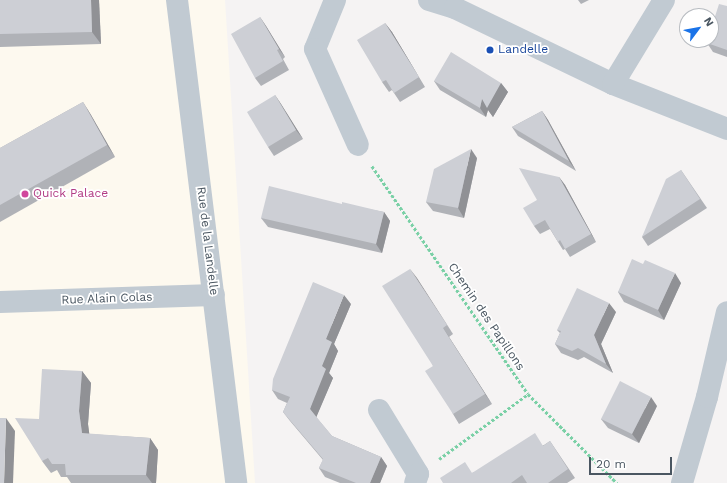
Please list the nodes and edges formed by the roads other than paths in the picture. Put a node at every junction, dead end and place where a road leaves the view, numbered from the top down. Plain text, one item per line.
1 (177, 0) edge
2 (335, 0) edge
3 (428, 0) edge
4 (664, 0) edge
5 (613, 84) junction
6 (727, 129) edge
7 (358, 145) road end
8 (214, 295) junction
9 (0, 302) edge
10 (727, 312) edge
11 (379, 410) dead end
12 (416, 479) edge
13 (236, 483) edge
14 (682, 483) edge

1 - 8 street, Rue de la Landelle
2 - 7 street
3 - 5 street
4 - 5 street
5 - 6 street
8 - 9 street, Rue Alain Colas
8 - 13 street, Rue de la Landelle
10 - 14 street
11 - 12 street

